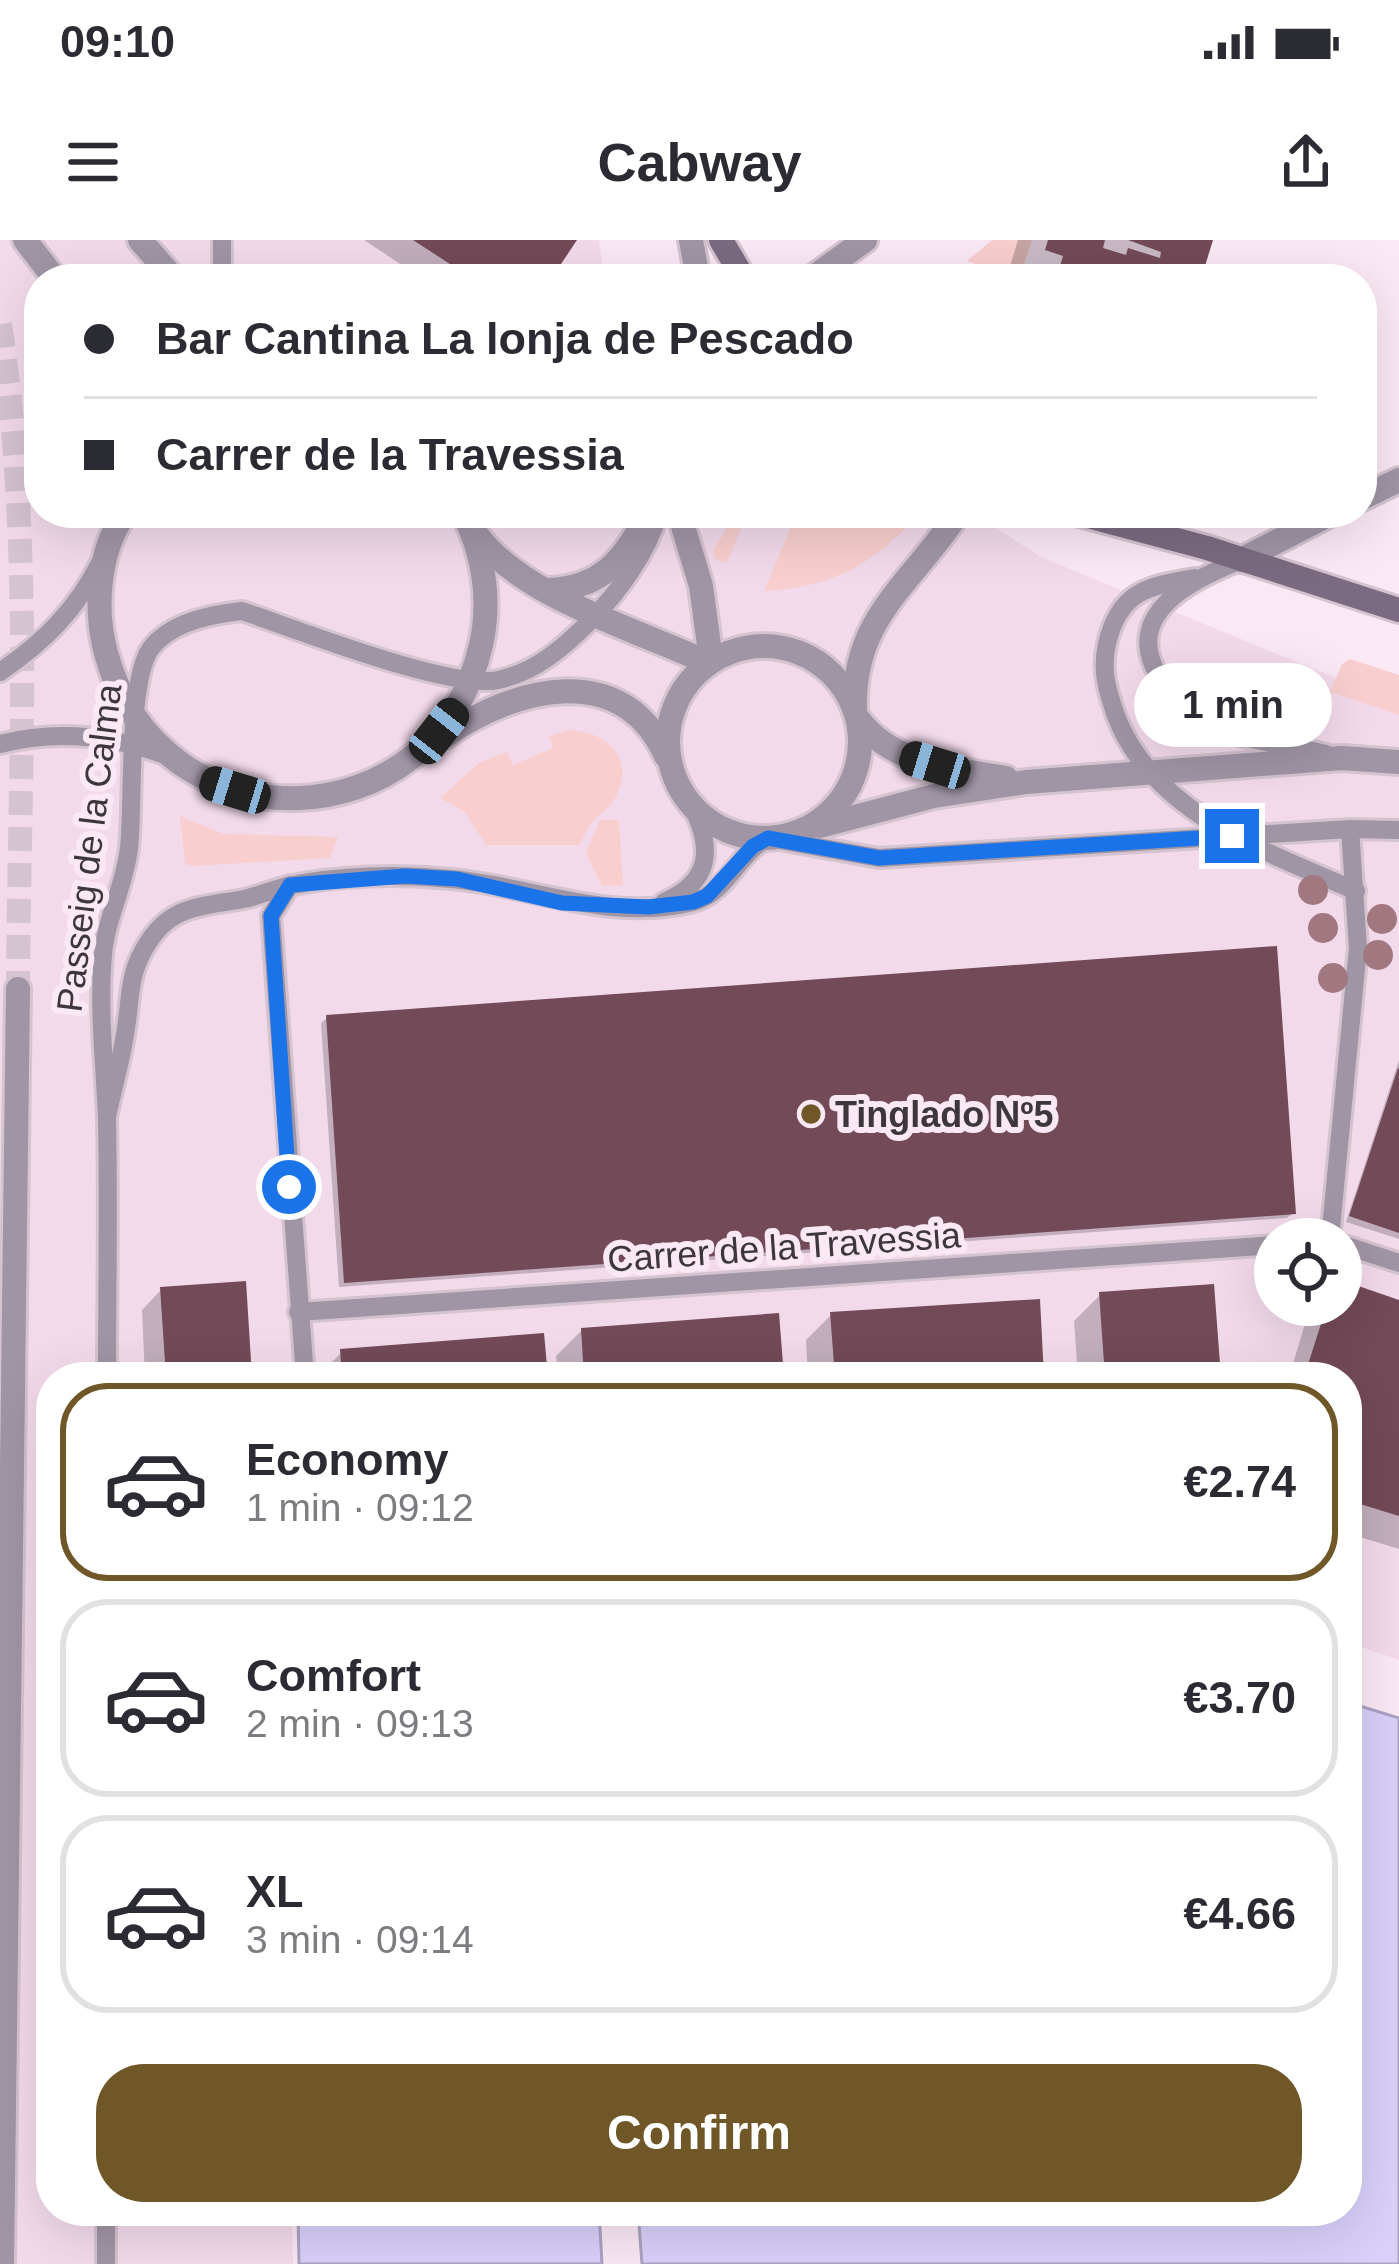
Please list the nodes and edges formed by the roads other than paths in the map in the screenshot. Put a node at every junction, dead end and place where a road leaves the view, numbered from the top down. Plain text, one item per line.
1 (25, 240) edge
2 (140, 240) edge
3 (865, 240) edge
4 (43, 264) edge
5 (161, 264) edge
6 (832, 264) edge
7 (116, 528) edge
8 (117, 528) edge
9 (468, 528) edge
10 (474, 528) edge
11 (639, 528) edge
12 (652, 528) edge
13 (684, 528) edge
14 (947, 528) edge
15 (1129, 528) edge
16 (1303, 528) edge
17 (1241, 560) junction
18 (1195, 578) junction
19 (546, 590) junction
20 (1396, 603) edge
21 (597, 614) junction
22 (710, 662) junction
23 (0, 672) edge
24 (472, 680) junction
25 (857, 715) junction
26 (134, 732) junction
27 (0, 744) edge
28 (1342, 758) junction
29 (1399, 762) edge
30 (404, 765) junction
31 (670, 765) junction
32 (1154, 774) junction
33 (1026, 782) junction
34 (693, 808) junction
35 (1350, 829) junction
36 (1399, 830) edge
37 (801, 832) junction
38 (1232, 836) junction
39 (768, 838) junction
40 (290, 885) junction
41 (1356, 891) junction
42 (648, 907) junction
43 (17, 989) tunnel mouth
44 (107, 1118) junction
45 (1332, 1218) edge
46 (1254, 1245) edge
47 (1362, 1251) edge
48 (1399, 1263) edge
49 (298, 1312) junction
50 (107, 1362) edge
51 (303, 1362) edge
52 (106, 2226) edge
53 (2, 2264) edge
54 (106, 2264) edge

1 - 4 street
2 - 5 street
3 - 6 street
7 - 23 lane
8 - 26 street
9 - 24 street
10 - 19 street
11 - 19 street
12 - 21 lane, Passeig de la Calma
13 - 22 street
14 - 25 street
15 - 17 main road
16 - 17 street
17 - 18 lane
17 - 20 main road
18 - 28 lane
18 - 32 lane
19 - 21 street
21 - 22 street
21 - 24 lane, Passeig de la Calma
22 - 25 street
22 - 31 street
24 - 26 lane, Passeig de la Calma
24 - 30 street
25 - 33 street
25 - 37 street
26 - 27 lane
26 - 30 street
26 - 44 lane, Passeig de la Calma
28 - 29 street
28 - 32 street
30 - 31 street
31 - 34 street
32 - 33 street
32 - 38 lane
33 - 37 street
34 - 39 street
34 - 42 lane
35 - 36 lane
35 - 38 lane
35 - 41 lane
37 - 39 street
38 - 39 lane
38 - 41 lane
39 - 42 lane
40 - 42 lane
40 - 44 lane
40 - 49 lane
41 - 45 lane
43 - 53 street
44 - 50 lane, Passeig de la Calma
46 - 49 lane, Carrer de la Travessia
47 - 48 lane
49 - 51 lane
52 - 54 lane

